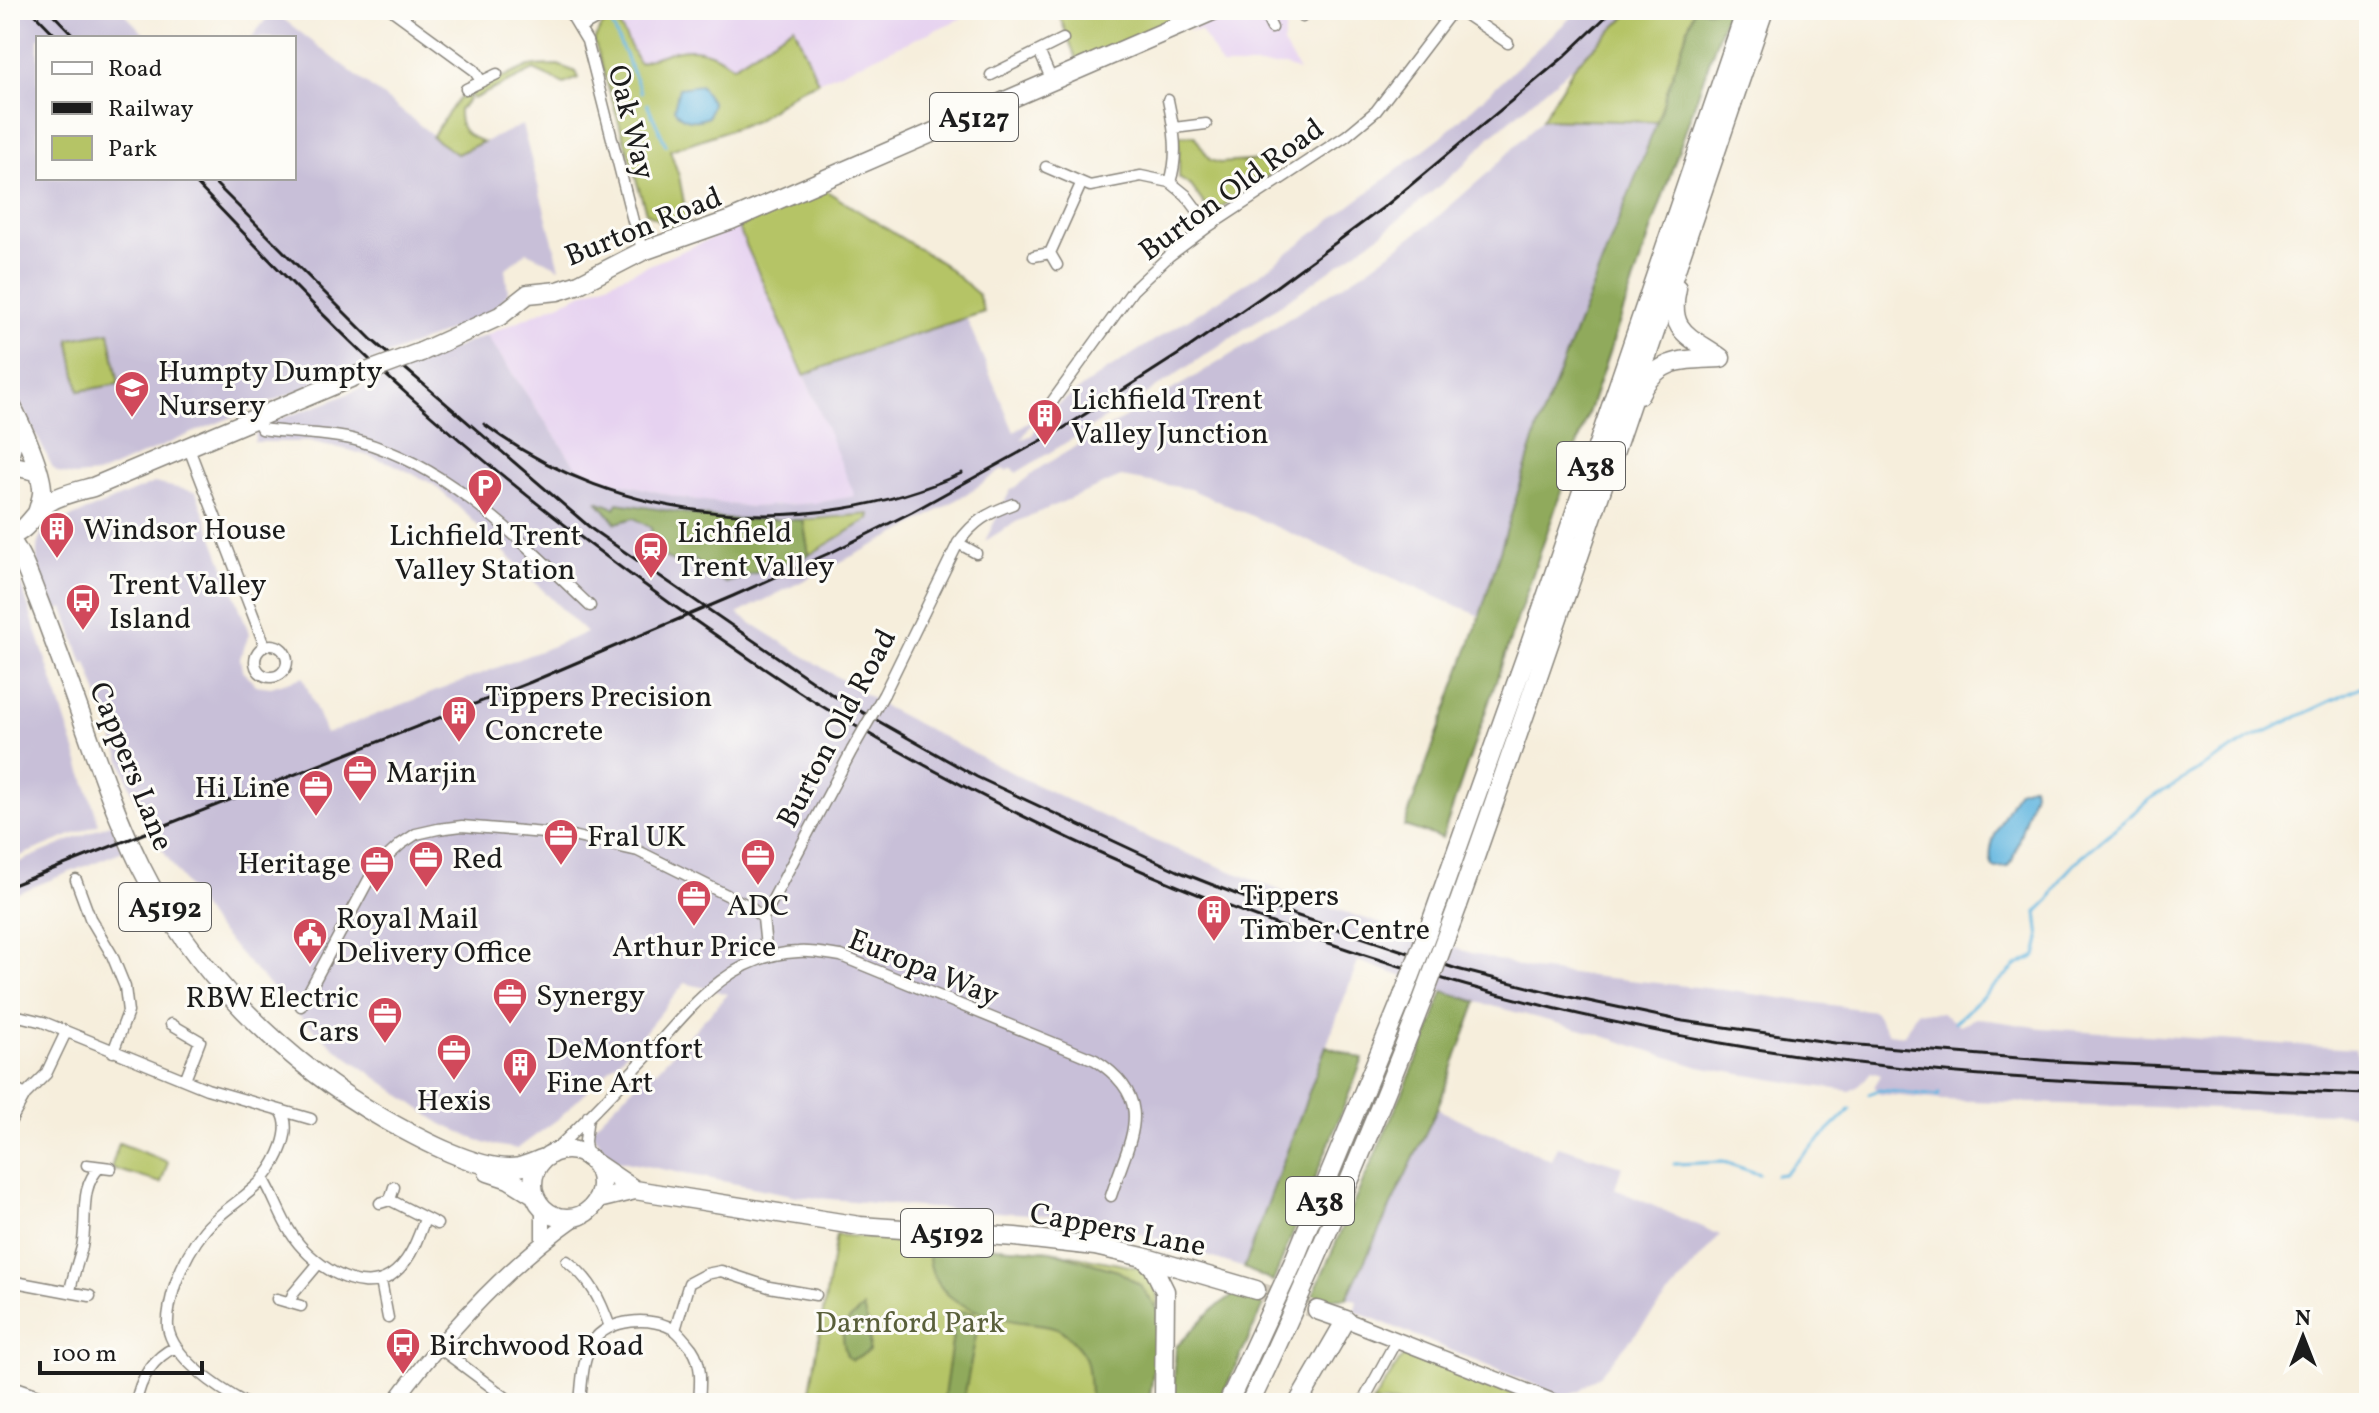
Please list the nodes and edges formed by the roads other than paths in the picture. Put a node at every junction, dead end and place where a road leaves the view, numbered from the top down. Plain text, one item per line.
1 (392, 10) edge
2 (565, 10) edge
3 (612, 10) edge
4 (1215, 10) edge
5 (1263, 10) edge
6 (1456, 10) edge
7 (1746, 10) edge
8 (1764, 10) edge
9 (580, 28) junction
10 (1272, 28) dead end
11 (1508, 28) dead end
12 (1063, 39) dead end
13 (1039, 51) junction
14 (497, 74) dead end
15 (996, 76) dead end
16 (481, 81) junction
17 (1053, 83) junction
18 (466, 89) dead end
19 (1168, 100) dead end
20 (1206, 124) dead end
21 (1174, 128) junction
22 (1046, 167) dead end
23 (1170, 182) junction
24 (1081, 184) junction
25 (1694, 215) junction
26 (1209, 226) junction
27 (643, 251) junction
28 (1050, 253) junction
29 (1034, 256) dead end
30 (1057, 265) dead end
31 (14, 411) edge
32 (1044, 413) dead end
33 (255, 418) junction
34 (1619, 435) junction
35 (188, 446) junction
36 (10, 453) edge
37 (10, 465) edge
38 (38, 474) junction
39 (93, 487) junction
40 (1013, 504) dead end
41 (34, 517) junction
42 (10, 538) edge
43 (958, 543) junction
44 (976, 553) dead end
45 (29, 575) junction
46 (590, 606) dead end
47 (265, 646) dead end
48 (74, 878) dead end
49 (763, 918) junction
50 (767, 957) junction
51 (12, 975) edge
52 (301, 1006) dead end
53 (10, 1014) edge
54 (171, 1024) dead end
55 (66, 1032) junction
56 (113, 1052) junction
57 (185, 1080) junction
58 (10, 1086) edge
59 (25, 1095) junction
60 (281, 1111) junction
61 (588, 1116) junction
62 (311, 1119) dead end
63 (10, 1122) edge
64 (430, 1143) junction
65 (549, 1156) junction
66 (589, 1158) junction
67 (87, 1165) dead end
68 (263, 1178) junction
69 (394, 1187) dead end
70 (635, 1190) junction
71 (1111, 1196) dead end
72 (598, 1199) junction
73 (539, 1202) junction
74 (577, 1217) junction
75 (425, 1219) junction
76 (437, 1224) dead end
77 (543, 1241) junction
78 (1143, 1257) junction
79 (567, 1261) dead end
80 (319, 1263) junction
81 (1188, 1269) junction
82 (10, 1281) edge
83 (381, 1281) junction
84 (1256, 1290) tunnel mouth
85 (70, 1291) junction
86 (1165, 1291) junction
87 (816, 1295) dead end
88 (90, 1296) dead end
89 (277, 1299) dead end
90 (290, 1302) junction
91 (301, 1306) dead end
92 (1317, 1310) tunnel mouth
93 (388, 1318) dead end
94 (1346, 1320) junction
95 (610, 1327) junction
96 (675, 1330) junction
97 (1397, 1339) junction
98 (176, 1347) junction
99 (438, 1347) junction
100 (10, 1385) edge
101 (57, 1402) edge
102 (136, 1403) edge
103 (244, 1403) edge
104 (394, 1403) edge
105 (513, 1403) edge
106 (580, 1403) edge
107 (699, 1403) edge
108 (1164, 1403) edge
109 (1228, 1403) edge
110 (1250, 1403) edge
111 (1298, 1403) edge
112 (1362, 1403) edge
113 (1557, 1403) edge

1 - 16 street
2 - 9 street, Oak Way
3 - 9 street
4 - 17 highway, Burton Road / A5127
5 - 10 street
6 - 11 street
6 - 26 street, Burton Old Road
7 - 109 highway, A38, bridge
8 - 25 highway, A38
9 - 27 street, Oak Way
12 - 13 street
13 - 15 street
13 - 17 street
14 - 16 street
16 - 18 street
17 - 27 highway, Burton Road / A5127
19 - 21 street
20 - 21 street
21 - 23 street
22 - 24 street
23 - 24 street
23 - 26 street
24 - 28 street
25 - 34 highway, A38
25 - 34 highway
26 - 32 street, Burton Old Road
27 - 33 highway, Burton Road / A5127, bridge
28 - 29 street
28 - 30 street
31 - 36 highway
31 - 38 highway, Cappers Lane
33 - 35 highway, Burton Road / A5127
33 - 46 street
34 - 110 highway, A38, bridge
35 - 39 highway, Burton Road / A5127
35 - 47 street
37 - 38 highway
38 - 39 highway
38 - 41 highway, Cappers Lane
39 - 41 highway, A5127
40 - 43 street, Burton Old Road
41 - 42 highway
41 - 45 highway, Cappers Lane / A5192
42 - 45 highway, Cappers Lane / A5192
43 - 44 street
43 - 49 street, Burton Old Road, bridge
45 - 64 highway, Cappers Lane / A5192
48 - 56 street
49 - 50 street
49 - 52 street
50 - 61 street, Europa Way
50 - 71 street, Europa Way
51 - 53 street
53 - 55 street
54 - 57 street
55 - 56 street
55 - 59 street
56 - 57 street
57 - 60 street
58 - 59 street
59 - 63 street
60 - 62 street
60 - 68 street
61 - 65 street, Europa Way
61 - 66 street
64 - 65 highway, Cappers Lane / A5192
64 - 73 highway, Cappers Lane / A5192
65 - 66 highway
65 - 73 highway
66 - 70 highway, Cappers Lane / A5192
66 - 72 highway
67 - 85 street
68 - 80 street
68 - 98 street
69 - 75 street
70 - 72 highway, Cappers Lane / A5192
70 - 78 highway, Cappers Lane / A5192
72 - 74 highway
73 - 74 highway
73 - 77 street
74 - 77 street
75 - 76 street
75 - 83 street
77 - 99 street
78 - 81 highway, Cappers Lane / A5192
78 - 86 highway
79 - 95 street
80 - 83 street
80 - 90 street
81 - 84 highway, Cappers Lane / A5192
81 - 86 highway
82 - 85 street
83 - 93 street
85 - 88 street
86 - 108 highway
87 - 96 street
89 - 90 street
90 - 91 street
92 - 94 highway
94 - 97 street
94 - 111 highway
95 - 96 street
95 - 106 street
96 - 107 street
97 - 112 street
97 - 113 street
98 - 102 street
98 - 103 street
99 - 104 street
99 - 105 street
100 - 101 street

